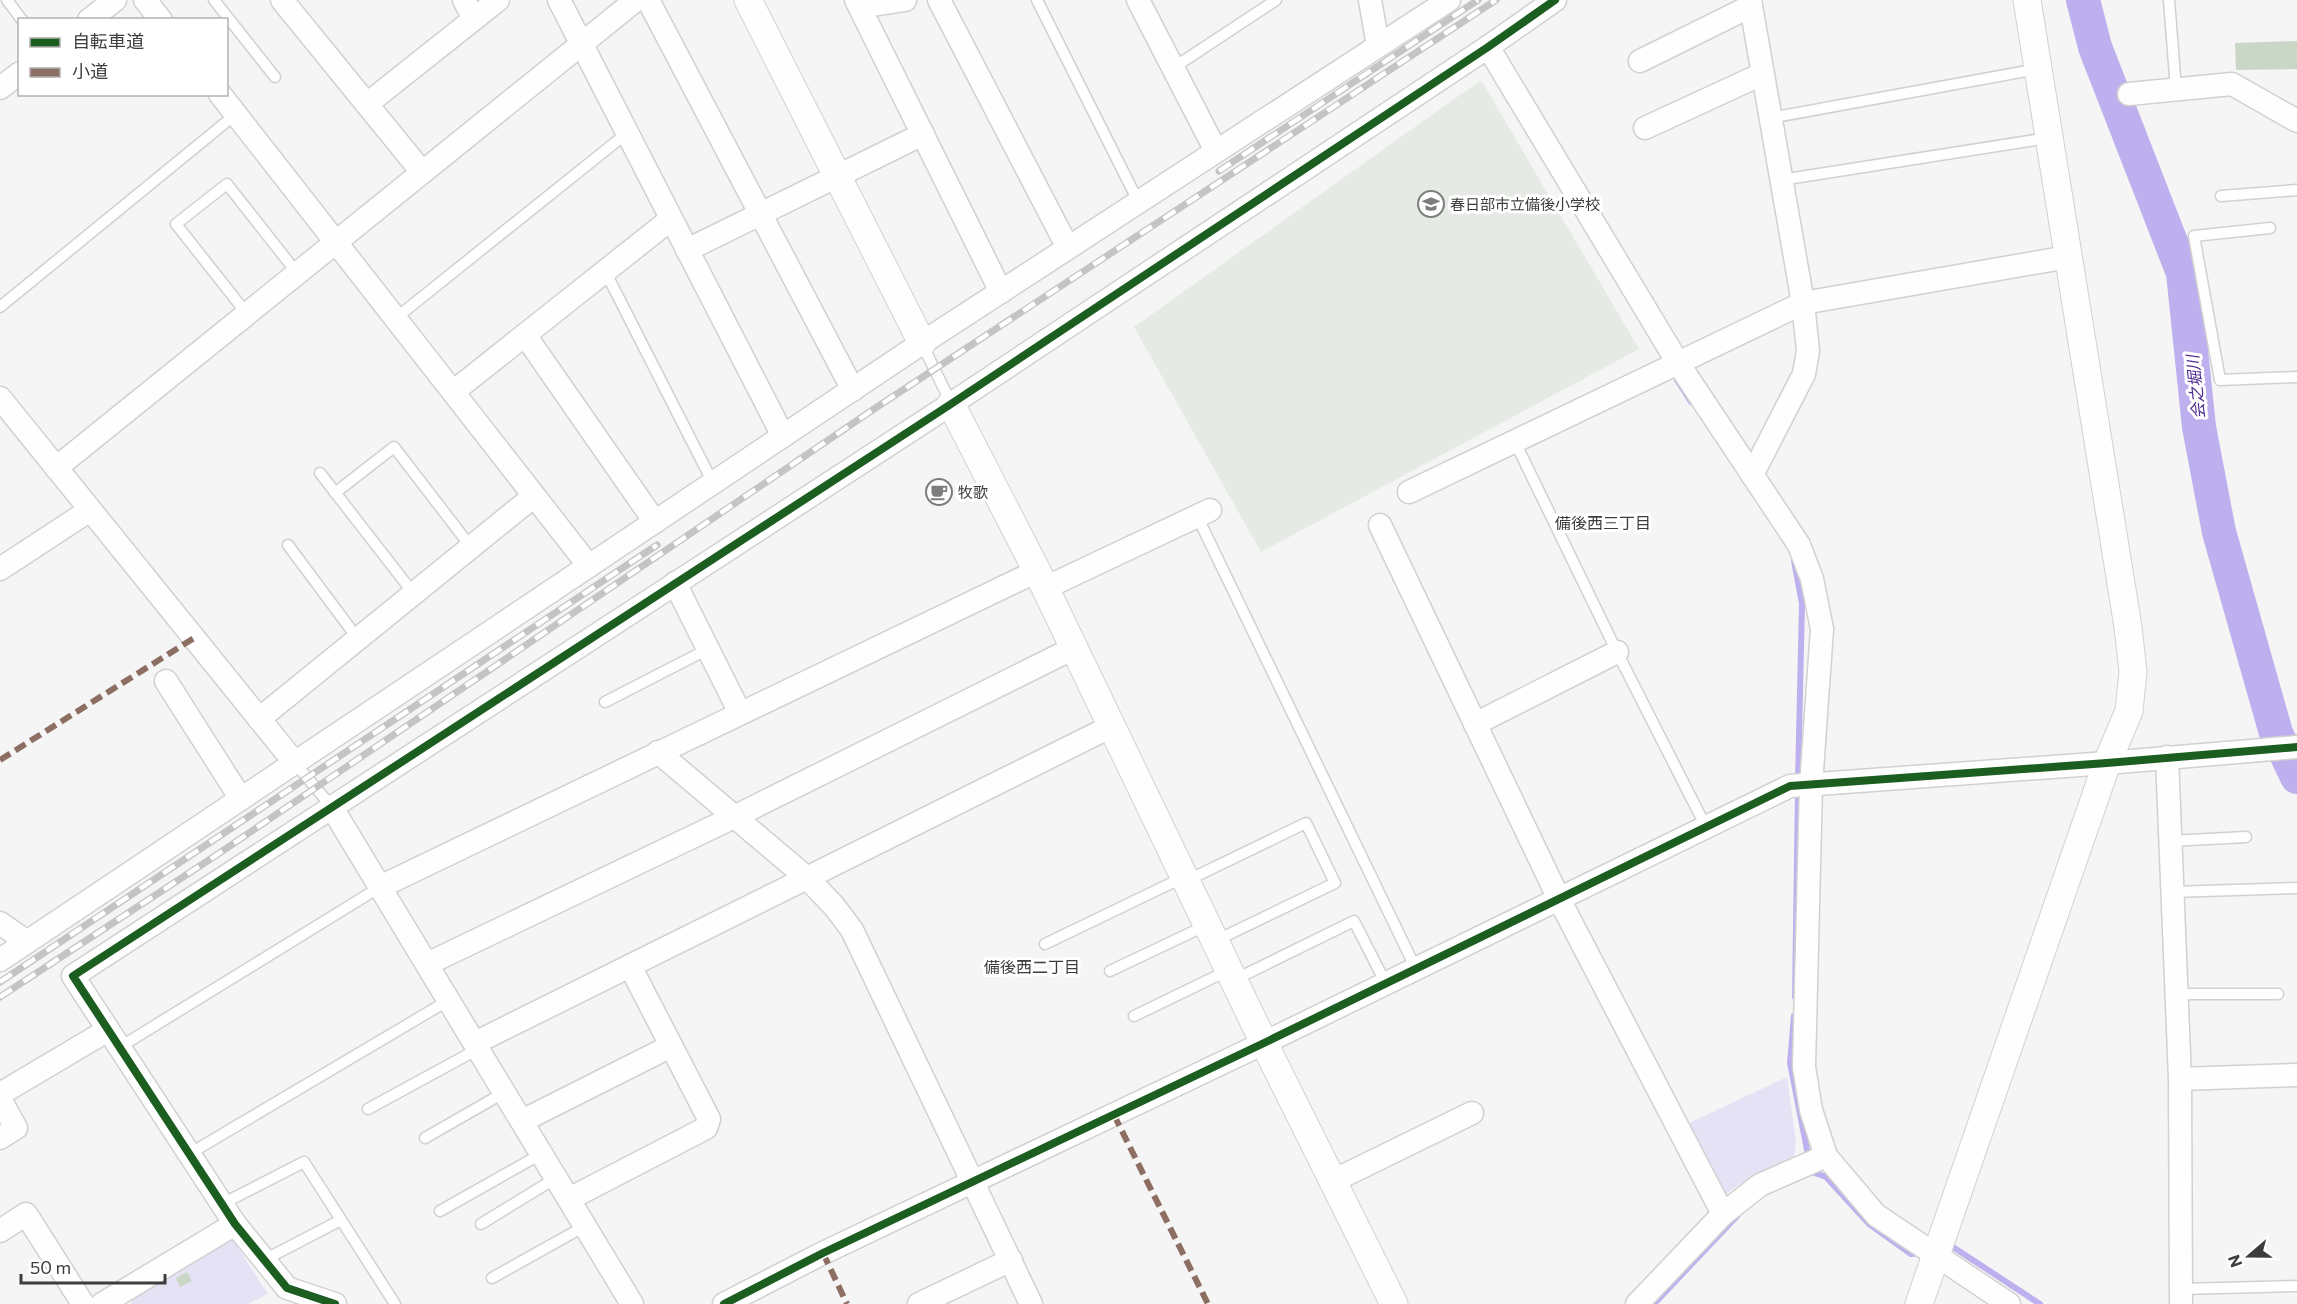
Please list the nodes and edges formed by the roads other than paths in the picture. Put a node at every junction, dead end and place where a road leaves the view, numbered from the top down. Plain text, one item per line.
1 (7, 0) edge
2 (114, 0) edge
3 (145, 0) edge
4 (214, 0) edge
5 (282, 0) edge
6 (498, 0) edge
7 (559, 0) edge
8 (636, 0) edge
9 (648, 0) edge
10 (748, 0) edge
11 (905, 0) edge
12 (939, 0) edge
13 (1036, 0) edge
14 (1138, 0) edge
15 (1276, 0) edge
16 (1370, 0) edge
17 (1449, 0) edge
18 (1555, 0) edge
19 (2027, 0) edge
20 (2169, 0) edge
21 (858, 3) edge
22 (1750, 3) edge
23 (469, 9) edge
24 (20, 18) edge
25 (92, 18) edge
26 (159, 18) edge
27 (581, 44) junction
28 (1378, 46) junction
29 (1488, 47) junction
30 (1640, 61) dead end
31 (1173, 69) junction
32 (2038, 69) junction
33 (18, 74) edge
34 (1762, 74) junction
35 (275, 77) dead end
36 (0, 88) edge
37 (2176, 89) junction
38 (2129, 94) dead end
39 (222, 96) edge
40 (367, 104) junction
41 (236, 114) junction
42 (1770, 118) junction
43 (2297, 122) edge
44 (1646, 128) dead end
45 (627, 133) junction
46 (923, 134) junction
47 (2049, 138) junction
48 (1216, 151) junction
49 (422, 172) junction
50 (838, 177) junction
51 (1781, 180) junction
52 (2297, 190) edge
53 (2221, 196) dead end
54 (1138, 201) junction
55 (761, 215) junction
56 (671, 219) junction
57 (2271, 228) dead end
58 (336, 242) junction
59 (1068, 248) junction
60 (687, 250) junction
61 (2068, 257) junction
62 (605, 271) junction
63 (297, 273) junction
64 (1001, 292) junction
65 (1803, 303) junction
66 (0, 307) edge
67 (247, 314) junction
68 (396, 318) junction
69 (525, 335) junction
70 (922, 343) junction
71 (1678, 363) junction
72 (2297, 377) edge
73 (853, 390) junction
74 (453, 392) junction
75 (0, 398) edge
76 (951, 404) junction
77 (783, 436) junction
78 (1515, 442) junction
79 (56, 468) junction
80 (320, 473) dead end
81 (1752, 475) junction
82 (713, 483) junction
83 (1409, 492) dead end
84 (335, 493) junction
85 (534, 496) junction
86 (90, 510) junction
87 (1203, 513) joint
88 (655, 522) junction
89 (1380, 525) dead end
90 (288, 544) dead end
91 (471, 547) junction
92 (589, 566) junction
93 (0, 568) edge
94 (1041, 580) junction
95 (675, 583) junction
96 (414, 594) junction
97 (358, 639) junction
98 (1074, 648) junction
99 (708, 649) junction
100 (1617, 652) junction
101 (166, 681) dead end
102 (604, 702) dead end
103 (740, 713) junction
104 (260, 719) junction
105 (1476, 724) junction
106 (1112, 726) junction
107 (2297, 747) edge
108 (658, 752) junction
109 (2167, 757) junction
110 (295, 763) junction
111 (2107, 763) junction
112 (1811, 785) junction
113 (241, 799) junction
114 (331, 807) junction
115 (734, 817) junction
116 (1706, 827) junction
117 (2246, 837) dead end
118 (2170, 842) junction
119 (807, 878) junction
120 (1185, 879) junction
121 (380, 887) junction
122 (2297, 888) edge
123 (2172, 892) junction
124 (1559, 899) junction
125 (0, 923) edge
126 (1211, 933) junction
127 (27, 942) junction
128 (1045, 944) dead end
129 (0, 960) edge
130 (427, 964) junction
131 (630, 966) junction
132 (1416, 969) junction
133 (1110, 971) dead end
134 (1231, 975) junction
135 (1386, 984) junction
136 (2177, 994) junction
137 (2278, 994) dead end
138 (449, 1000) junction
139 (1134, 1016) dead end
140 (114, 1039) junction
141 (1264, 1043) junction
142 (476, 1046) junction
143 (671, 1046) junction
144 (2297, 1075) edge
145 (2180, 1079) junction
146 (505, 1092) junction
147 (0, 1094) edge
148 (0, 1099) edge
149 (368, 1109) dead end
150 (1472, 1113) dead end
151 (522, 1121) junction
152 (0, 1138) edge
153 (424, 1138) dead end
154 (189, 1154) junction
155 (542, 1154) junction
156 (1826, 1156) junction
157 (556, 1178) junction
158 (1333, 1181) junction
159 (972, 1183) junction
160 (569, 1199) junction
161 (222, 1204) junction
162 (440, 1211) dead end
163 (1723, 1214) junction
164 (341, 1220) junction
165 (235, 1224) junction
166 (481, 1224) dead end
167 (585, 1226) junction
168 (0, 1231) edge
169 (1936, 1257) junction
170 (264, 1260) junction
171 (1011, 1260) junction
172 (492, 1278) dead end
173 (2297, 1287) edge
174 (2181, 1297) edge
175 (83, 1304) edge
176 (102, 1304) edge
177 (335, 1304) edge
178 (395, 1304) edge
179 (632, 1304) edge
180 (724, 1304) edge
181 (919, 1304) edge
182 (1031, 1304) edge
183 (1394, 1304) edge
184 (1637, 1304) edge
185 (1919, 1304) edge
186 (2009, 1304) edge

1 - 24 lane
2 - 25 street
3 - 26 street
4 - 35 lane
5 - 40 street
6 - 23 street
7 - 27 street
8 - 27 street
9 - 55 street
10 - 50 street
11 - 21 street
12 - 59 street
13 - 54 lane
14 - 31 street
15 - 31 lane
16 - 28 street
17 - 28 street
18 - 29 street
19 - 32 street
20 - 37 lane
21 - 46 street
22 - 30 street
22 - 34 street
23 - 40 street
27 - 45 street
27 - 49 street
28 - 48 street
29 - 71 street
29 - 76 street
31 - 48 street
32 - 42 lane
32 - 47 street
33 - 36 street
34 - 42 street
34 - 44 street
37 - 38 street
37 - 43 street
39 - 41 street
40 - 49 street
41 - 58 street
41 - 66 lane
42 - 51 street
45 - 56 street
45 - 68 lane
46 - 50 street
46 - 64 street
47 - 51 lane
47 - 61 street
48 - 54 street
49 - 58 street
50 - 55 street
50 - 70 street
51 - 65 street
52 - 53 lane
54 - 59 street
55 - 60 street
55 - 73 street
56 - 60 street
56 - 62 street
57 - 72 lane
58 - 63 street
58 - 68 street
59 - 64 street
60 - 77 street
61 - 65 street
61 - 111 street
62 - 69 street
62 - 82 lane
63 - 67 street
63 - 67 lane
64 - 70 street
65 - 71 street
65 - 81 street
67 - 79 street
68 - 74 street
69 - 74 street
69 - 88 street
70 - 73 street
70 - 76 lane
71 - 78 street
71 - 81 street
73 - 77 street
74 - 85 street
75 - 79 street
76 - 94 street
76 - 95 street
77 - 82 street
78 - 83 street
78 - 100 lane
79 - 86 street
80 - 84 lane
81 - 112 street
82 - 88 street
84 - 91 lane
84 - 96 lane
85 - 91 street
85 - 92 street
86 - 93 street
86 - 104 street
87 - 94 street
87 - 132 lane
88 - 92 street
89 - 105 street
90 - 97 lane
91 - 96 street
92 - 110 street
94 - 98 street
94 - 103 street
95 - 99 street
95 - 114 street
96 - 97 street
97 - 104 street
98 - 106 street
98 - 115 street
99 - 102 lane
99 - 103 street
100 - 105 street
100 - 116 lane
101 - 113 street
103 - 108 street
104 - 110 street
105 - 124 street
106 - 119 street
106 - 120 street
107 - 109 street
108 - 115 street
108 - 121 street
109 - 111 street
109 - 118 street
110 - 113 street
110 - 114 lane
111 - 112 street
111 - 169 street
112 - 116 street
112 - 156 street
113 - 127 street
114 - 121 street
114 - 140 street
115 - 119 street
115 - 130 street
116 - 124 street
117 - 118 lane
118 - 123 street
119 - 131 street
119 - 159 street
120 - 126 street
120 - 126 lane
120 - 128 lane
121 - 130 street
121 - 140 lane
122 - 123 lane
123 - 136 street
124 - 132 street
124 - 163 street
125 - 127 street
126 - 133 lane
126 - 134 street
127 - 129 street
130 - 138 street
131 - 142 street
131 - 143 street
132 - 135 street
134 - 135 lane
134 - 139 lane
134 - 141 street
135 - 141 street
136 - 137 lane
136 - 145 street
138 - 142 street
138 - 154 lane
140 - 147 street
140 - 154 street
141 - 158 street
141 - 159 street
142 - 146 street
142 - 149 lane
143 - 151 street
143 - 160 street
144 - 145 street
145 - 174 street
146 - 151 street
146 - 153 lane
148 - 152 street
150 - 158 street
151 - 155 street
154 - 161 street
155 - 157 street
155 - 162 lane
156 - 163 street
156 - 169 street
157 - 160 street
157 - 166 lane
158 - 183 street
159 - 171 street
159 - 180 street
160 - 167 street
161 - 164 lane
161 - 165 street
163 - 184 street
164 - 170 lane
164 - 178 lane
165 - 170 street
165 - 176 street
167 - 172 lane
167 - 179 street
168 - 175 street
169 - 185 street
169 - 186 street
170 - 177 street
171 - 181 street
171 - 182 street
173 - 174 lane

